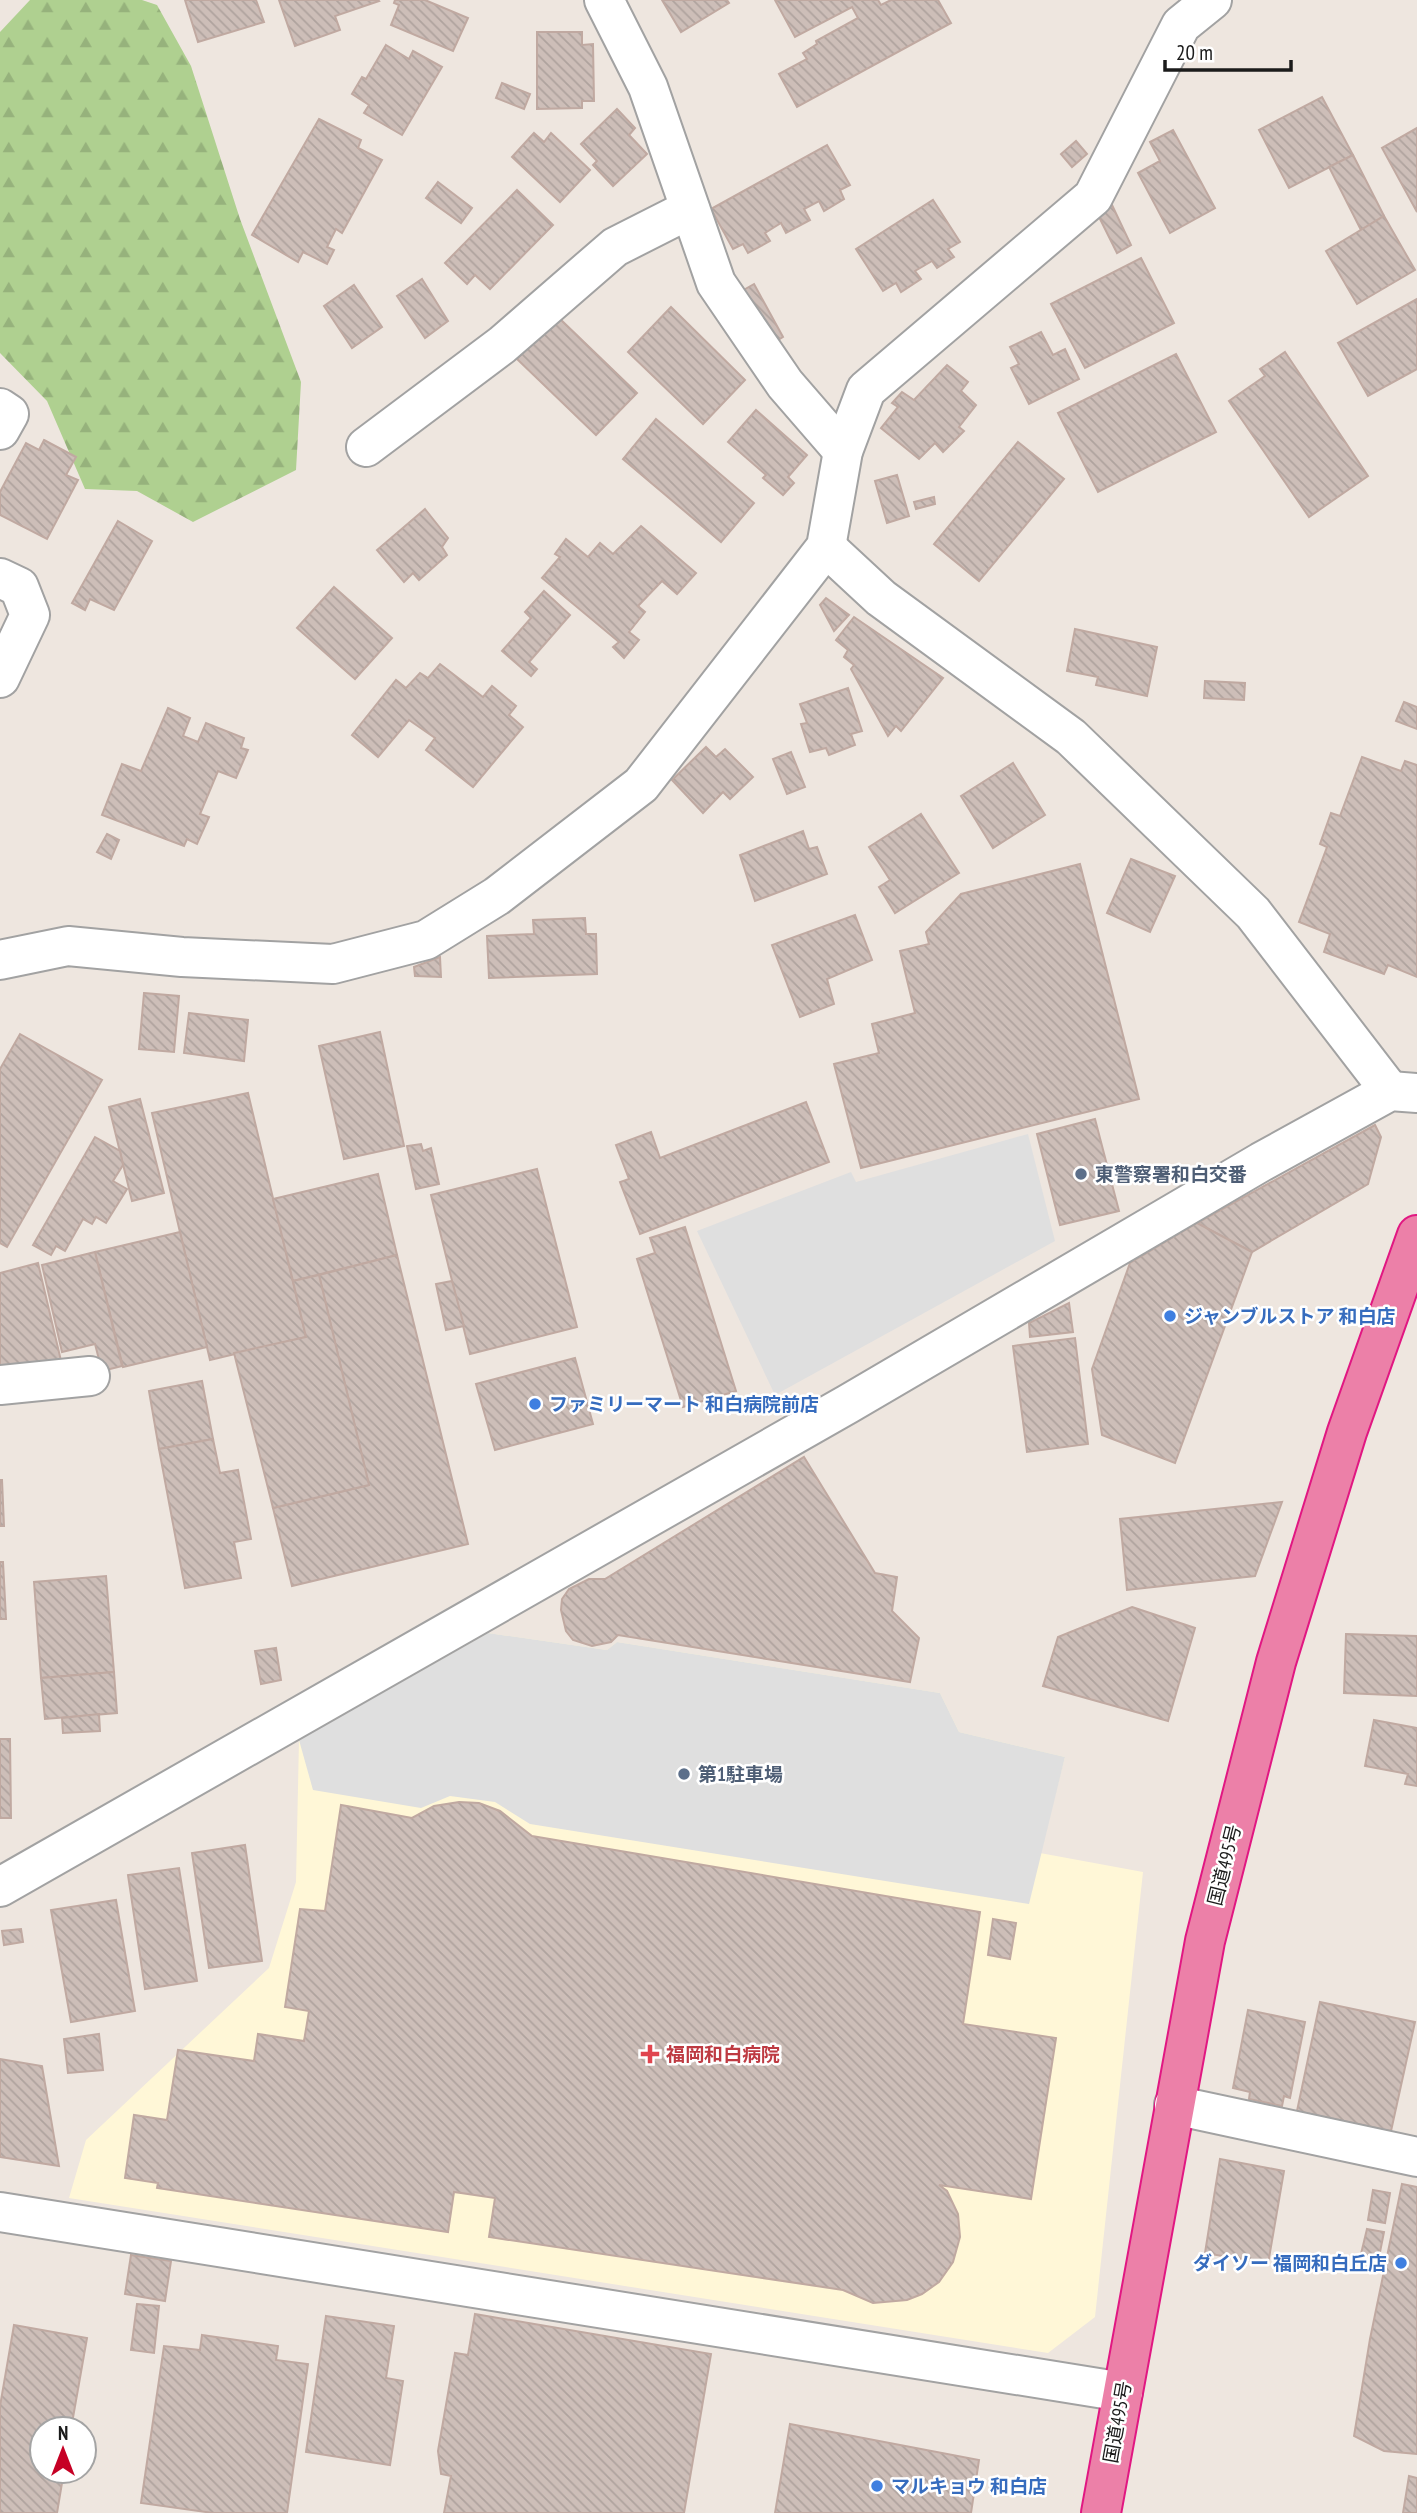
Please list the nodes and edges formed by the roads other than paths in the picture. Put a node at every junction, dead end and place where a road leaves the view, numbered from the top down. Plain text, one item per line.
1 (604, 0) edge
2 (1212, 0) edge
3 (691, 209) junction
4 (0, 408) edge
5 (0, 430) edge
6 (366, 447) dead end
7 (843, 451) junction
8 (826, 547) junction
9 (0, 578) edge
10 (0, 677) edge
11 (0, 960) edge
12 (1404, 1092) edge
13 (1417, 1235) edge
14 (90, 1376) dead end
15 (0, 1385) edge
16 (0, 1887) edge
17 (1174, 2105) junction
18 (1417, 2158) edge
19 (0, 2212) edge
20 (1123, 2392) junction
21 (1101, 2513) edge

1 - 3 street
2 - 7 street
3 - 6 street
3 - 7 street
4 - 5 street
7 - 8 street
8 - 11 street
8 - 12 street
9 - 10 street
12 - 16 street
13 - 17 highway, 国道495号
14 - 15 street
17 - 18 street
17 - 20 highway, 国道495号
19 - 20 street
20 - 21 highway, 国道495号

